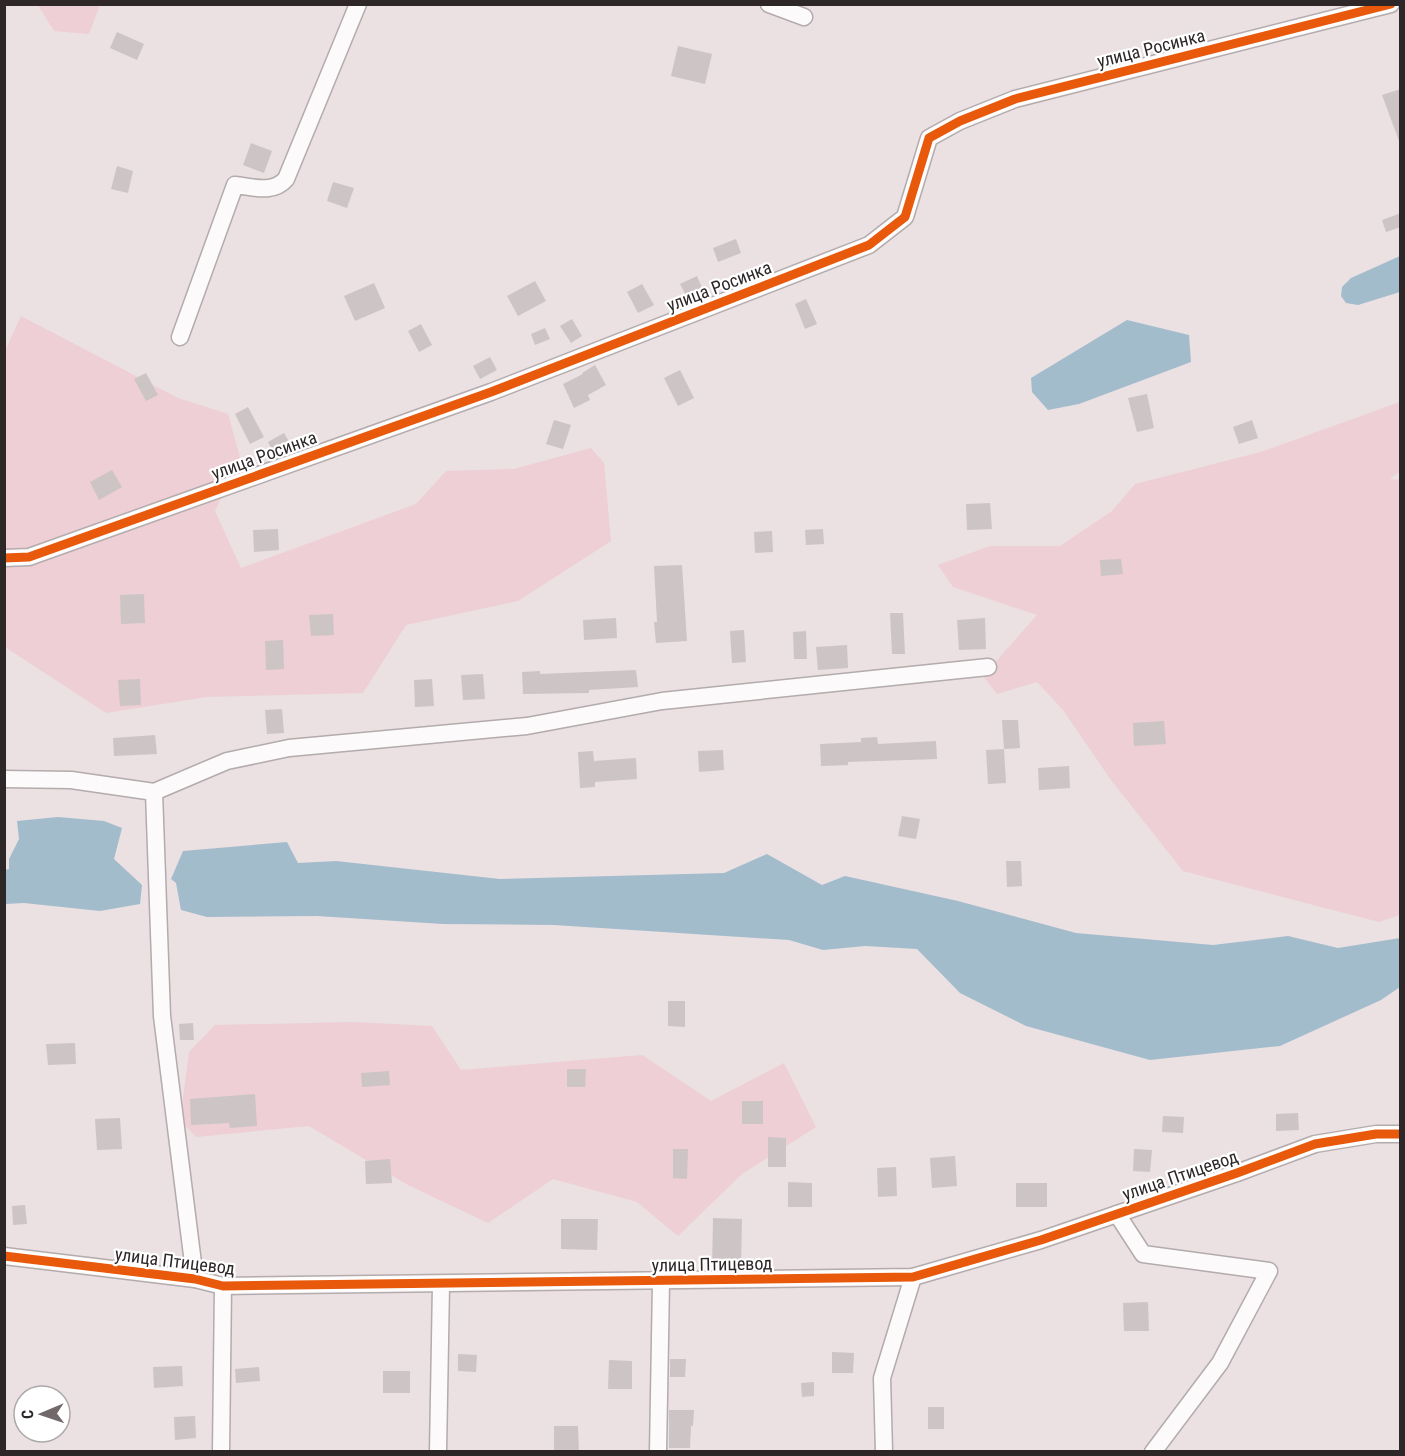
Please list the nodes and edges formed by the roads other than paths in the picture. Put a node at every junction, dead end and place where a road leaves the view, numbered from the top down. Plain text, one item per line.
1 (357, 4) edge
2 (769, 4) edge
3 (1391, 4) edge
4 (804, 17) dead end
5 (180, 337) dead end
6 (4, 558) edge
7 (988, 667) dead end
8 (4, 779) edge
9 (154, 792) junction
10 (1401, 1134) edge
11 (1117, 1214) junction
12 (4, 1256) edge
13 (913, 1277) junction
14 (195, 1279) junction
15 (661, 1282) junction
16 (441, 1285) junction
17 (223, 1286) junction
18 (221, 1452) edge
19 (438, 1452) edge
20 (658, 1452) edge
21 (884, 1452) edge
22 (1153, 1452) edge

1 - 5 street
2 - 4 street
3 - 6 street, улица Росинка
7 - 9 street
8 - 9 street
9 - 14 street
10 - 11 street, улица Птицевод
11 - 13 street, улица Птицевод
11 - 22 street
12 - 14 street, улица Птицевод
13 - 15 street, улица Птицевод
13 - 21 street
14 - 17 street, улица Птицевод
15 - 16 street, улица Птицевод
15 - 20 street
16 - 17 street, улица Птицевод
16 - 19 street
17 - 18 street

